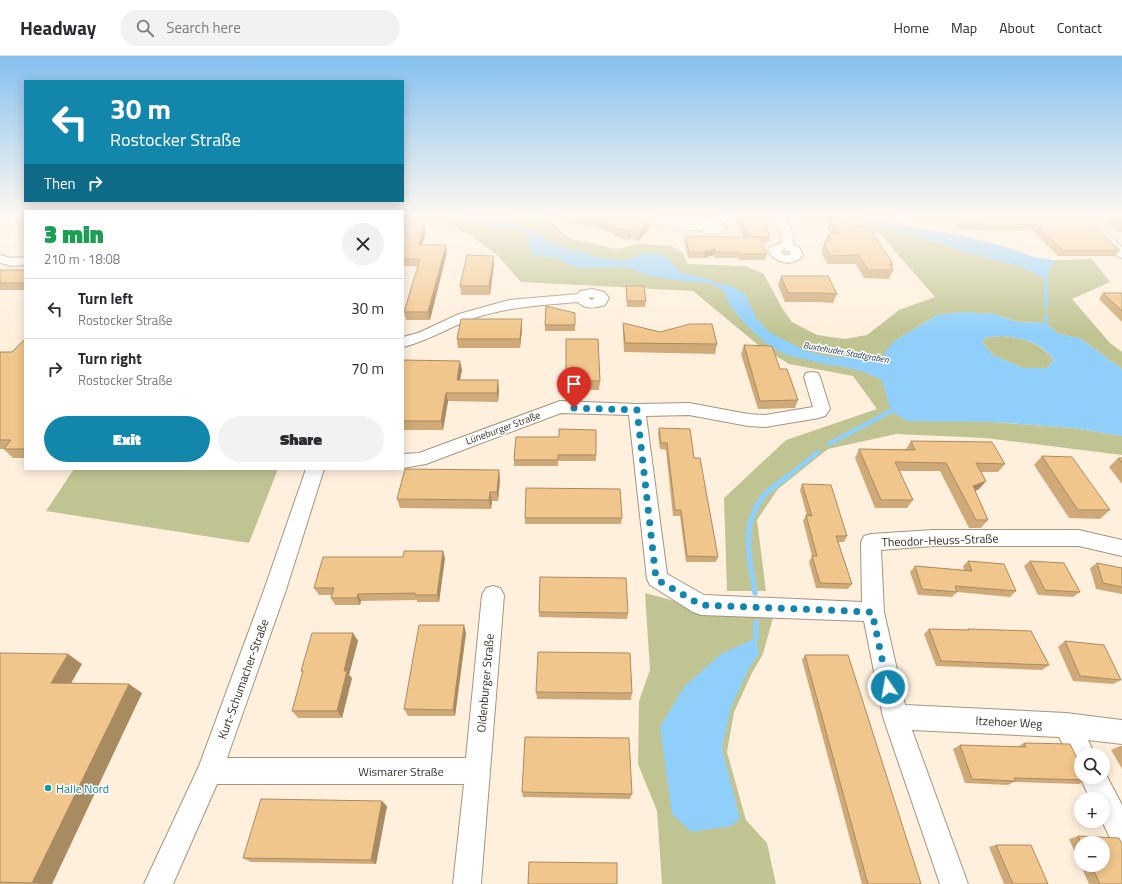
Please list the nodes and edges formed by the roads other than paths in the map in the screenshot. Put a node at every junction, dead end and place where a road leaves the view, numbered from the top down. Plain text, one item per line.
1 (0, 259) edge
2 (24, 261) edge
3 (582, 298) dead end
4 (404, 342) edge
5 (812, 377) dead end
6 (637, 410) junction
7 (404, 461) edge
8 (315, 470) edge
9 (1122, 548) edge
10 (493, 595) dead end
11 (872, 612) junction
12 (895, 717) junction
13 (1066, 725) junction
14 (1122, 732) edge
15 (1078, 748) edge
16 (210, 771) junction
17 (478, 771) junction
18 (1097, 784) edge
19 (1122, 832) edge
20 (158, 884) edge
21 (467, 884) edge
22 (954, 884) edge

1 - 2 street
3 - 4 street
5 - 6 street, Lüneburger Straße
6 - 7 street, Lüneburger Straße
6 - 11 street
8 - 16 street, Kurt-Schumacher-Straße
9 - 11 street, Theodor-Heuss-Straße
10 - 17 street, Oldenburger Straße
11 - 12 street, Theodor-Heuss-Straße
12 - 13 street, Itzehoer Weg
12 - 22 street, Theodor-Heuss-Straße
13 - 14 street, Itzehoer Weg
13 - 15 street
16 - 17 street, Wismarer Straße
16 - 20 street, Kurt-Schumacher-Straße
17 - 21 street
18 - 19 street

